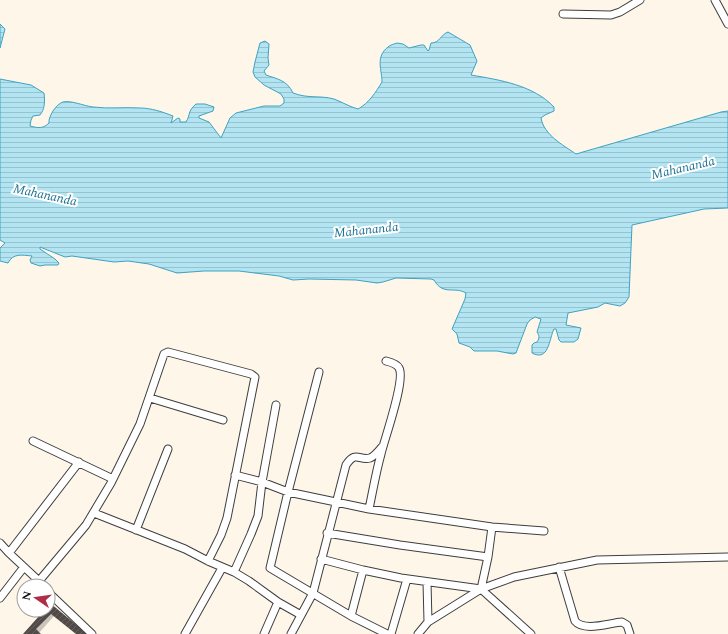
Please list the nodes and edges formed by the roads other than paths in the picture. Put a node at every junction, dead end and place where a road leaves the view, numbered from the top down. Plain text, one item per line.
1 (640, 0) edge
2 (715, 0) edge
3 (563, 14) dead end
4 (728, 24) edge
5 (386, 361) dead end
6 (319, 372) dead end
7 (150, 398) junction
8 (276, 406) dead end
9 (223, 420) dead end
10 (33, 441) dead end
11 (383, 446) junction
12 (168, 449) dead end
13 (79, 462) junction
14 (235, 475) junction
15 (113, 479) junction
16 (262, 482) junction
17 (288, 492) junction
18 (336, 501) junction
19 (369, 508) junction
20 (94, 513) junction
21 (492, 527) junction
22 (136, 530) junction
23 (544, 531) dead end
24 (327, 533) junction
25 (0, 543) edge
26 (10, 553) junction
27 (488, 557) junction
28 (728, 557) edge
29 (321, 559) junction
30 (208, 561) junction
31 (24, 567) junction
32 (559, 567) junction
33 (222, 568) junction
34 (363, 570) junction
35 (234, 572) junction
36 (35, 578) edge
37 (46, 578) edge
38 (407, 579) junction
39 (427, 582) junction
40 (481, 589) junction
41 (312, 593) junction
42 (0, 598) edge
43 (56, 600) edge
44 (278, 602) junction
45 (301, 615) junction
46 (352, 616) junction
47 (428, 622) junction
48 (92, 634) edge
49 (185, 634) edge
50 (264, 634) edge
51 (291, 634) edge
52 (387, 634) edge
53 (391, 634) edge
54 (418, 634) edge
55 (531, 634) edge
56 (630, 634) edge

1 - 3 street
2 - 4 street
5 - 11 street
6 - 17 street
7 - 9 street
7 - 14 street
7 - 15 street
8 - 16 street
10 - 13 street
11 - 18 street
11 - 19 street
12 - 22 street
13 - 15 street
13 - 26 street
14 - 16 street
14 - 30 street
15 - 20 street
16 - 17 street
16 - 35 street
17 - 18 street
17 - 41 street
18 - 19 street
18 - 24 street
19 - 21 street
20 - 22 street
20 - 37 street
21 - 23 street
21 - 27 street
22 - 30 street
24 - 27 street
24 - 29 street
25 - 26 street
26 - 31 street
27 - 40 street
28 - 32 street
29 - 34 street
29 - 41 street
30 - 33 street
31 - 36 street
31 - 42 street
32 - 40 street
32 - 56 street
33 - 35 street
33 - 49 street
34 - 38 street
34 - 46 street
35 - 44 street
38 - 39 street
38 - 53 street
39 - 40 street
39 - 47 street
40 - 47 street
40 - 55 street
41 - 45 street
41 - 46 street
43 - 48 street
44 - 45 street
44 - 50 street
45 - 51 street
46 - 52 street
47 - 54 street

